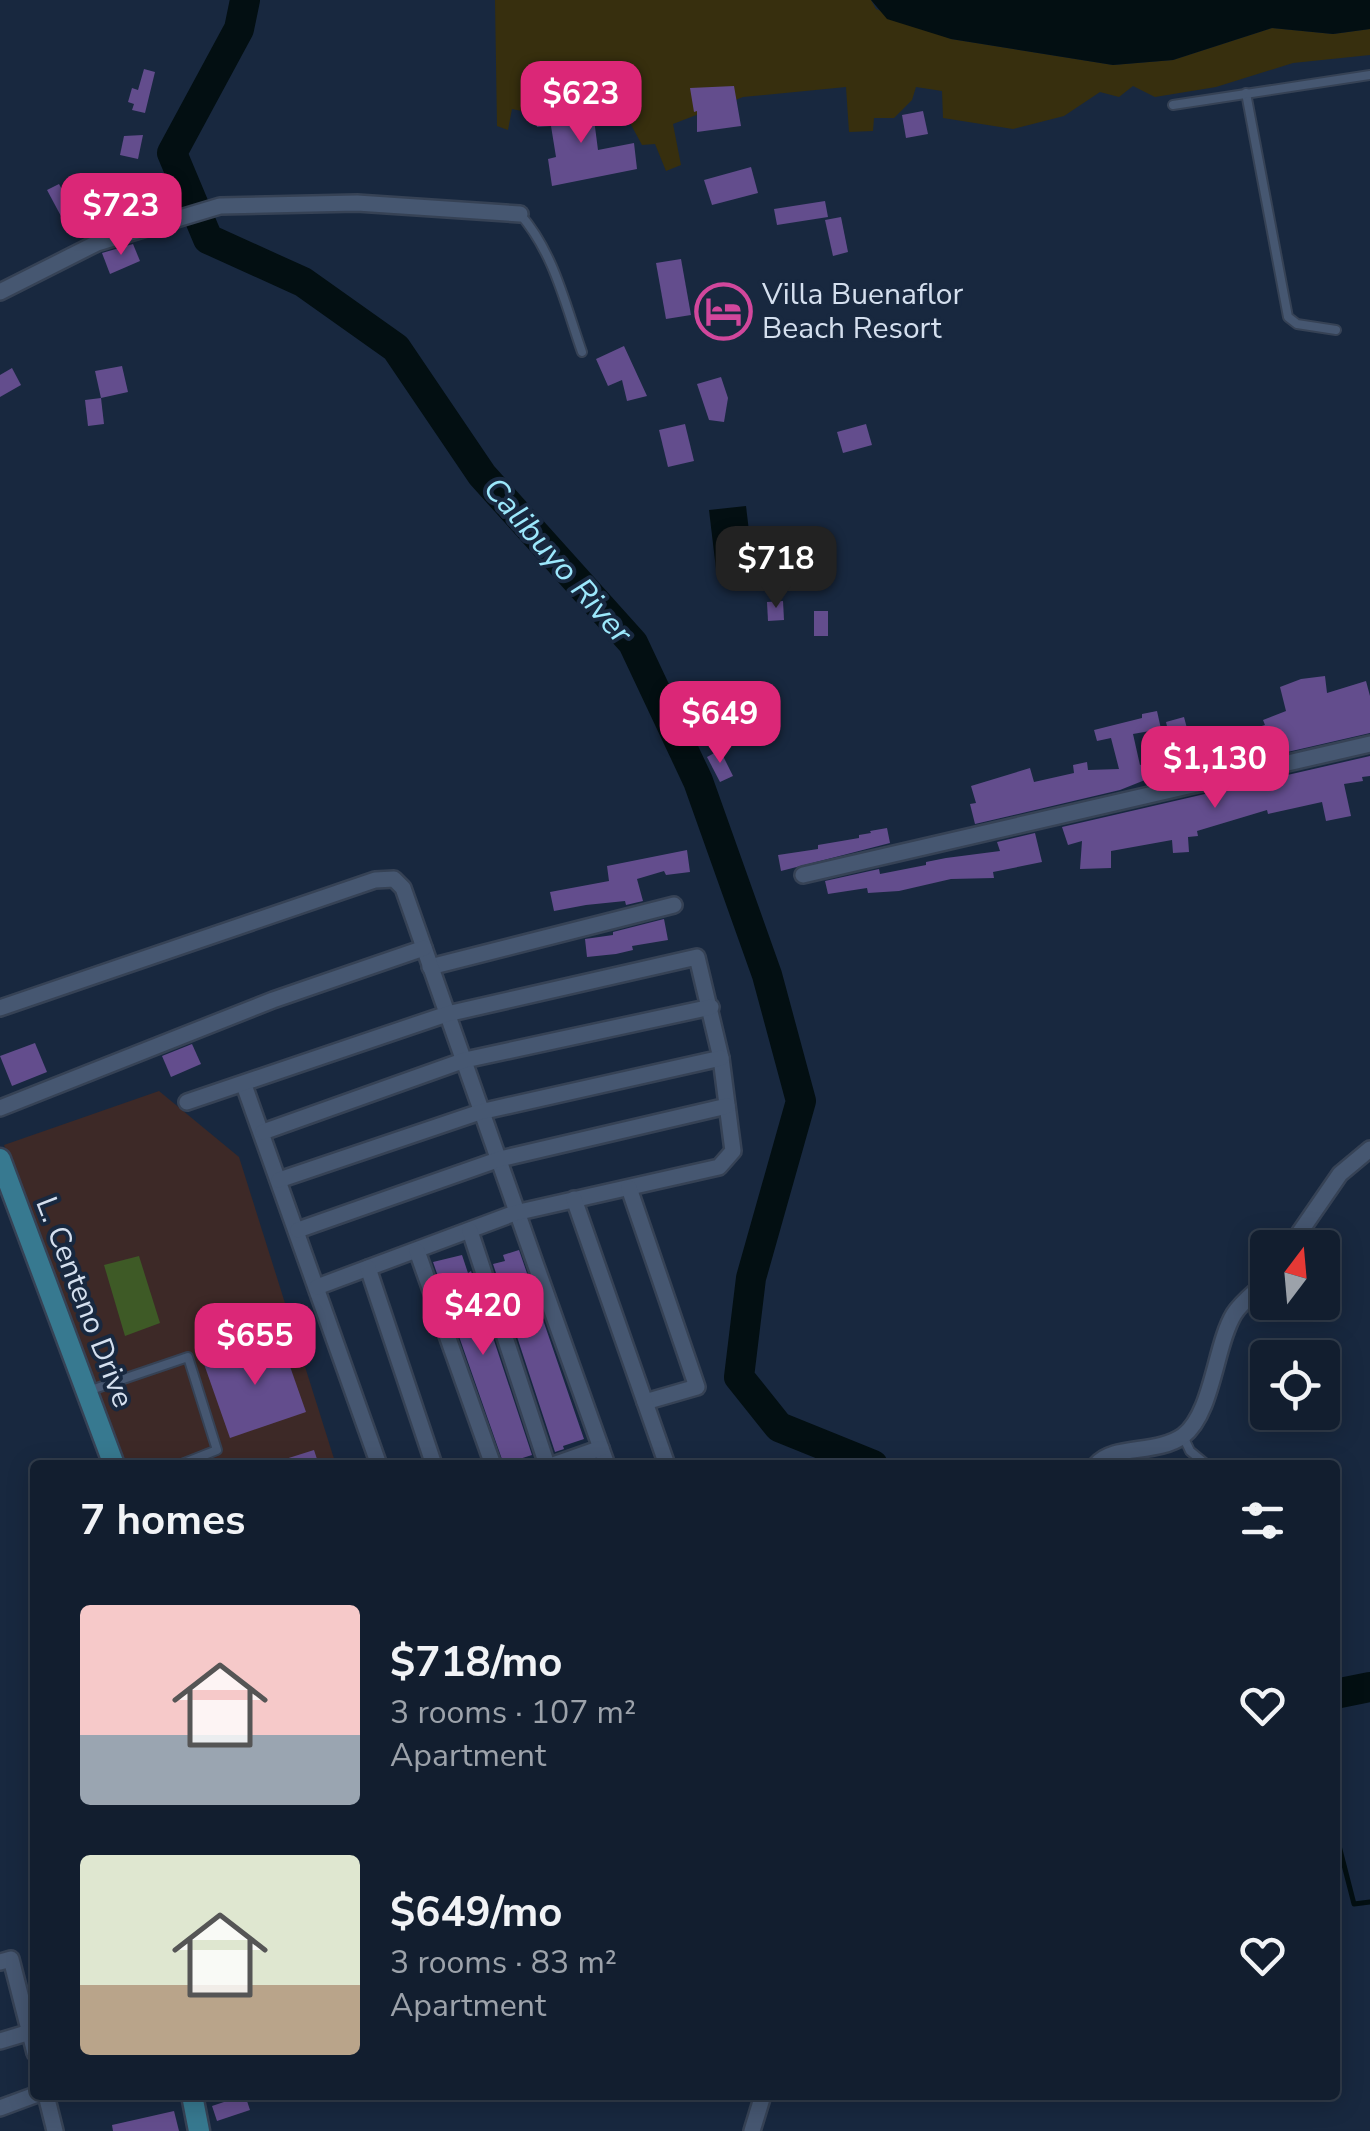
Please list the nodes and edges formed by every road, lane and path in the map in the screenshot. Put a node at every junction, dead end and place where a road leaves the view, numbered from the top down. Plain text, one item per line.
1 (1370, 75) edge
2 (1246, 93) junction
3 (1172, 105) dead end
4 (520, 214) joint
5 (0, 292) edge
6 (1336, 330) dead end
7 (582, 352) dead end
8 (1370, 744) edge
9 (802, 875) dead end
10 (674, 904) dead end
11 (692, 938) dead end
12 (424, 948) junction
13 (697, 957) junction
14 (430, 967) junction
15 (1, 1006) edge
16 (711, 1007) junction
17 (446, 1014) junction
18 (721, 1058) junction
19 (465, 1060) junction
20 (244, 1085) junction
21 (187, 1102) dead end
22 (728, 1106) junction
23 (0, 1108) edge
24 (480, 1112) junction
25 (263, 1132) junction
26 (1370, 1150) edge
27 (500, 1159) junction
28 (0, 1160) edge
29 (279, 1180) junction
30 (629, 1188) junction
31 (574, 1199) junction
32 (515, 1213) junction
33 (298, 1230) junction
34 (1301, 1230) edge
35 (470, 1231) junction
36 (417, 1251) junction
37 (368, 1268) junction
38 (317, 1286) junction
39 (1250, 1297) edge
40 (88, 1391) junction
41 (646, 1402) junction
42 (1183, 1436) junction
43 (601, 1448) junction
44 (112, 1460) edge
45 (192, 1460) edge
46 (377, 1460) edge
47 (432, 1460) edge
48 (490, 1460) edge
49 (548, 1460) edge
50 (565, 1460) edge
51 (605, 1460) edge
52 (665, 1460) edge
53 (1101, 1460) edge
54 (1201, 1460) edge
55 (0, 1962) edge
56 (30, 2032) joint
57 (0, 2041) edge
58 (30, 2097) edge
59 (47, 2100) edge
60 (193, 2100) edge
61 (761, 2100) edge
62 (0, 2108) edge
63 (55, 2131) edge
64 (199, 2131) edge
65 (752, 2131) edge

1 - 2 lane
2 - 3 lane
2 - 6 lane
4 - 5 street
4 - 7 lane
8 - 9 street
10 - 14 street
11 - 13 street
12 - 14 street
12 - 15 street
12 - 23 street
13 - 16 street
13 - 17 street
14 - 17 street
16 - 18 street
16 - 19 street
17 - 19 street
17 - 20 street
18 - 22 street
18 - 24 street
19 - 24 street
19 - 25 street
20 - 21 street
20 - 25 street
22 - 27 street
22 - 30 street
24 - 27 street
24 - 29 street
25 - 29 street
26 - 34 street
27 - 32 street
27 - 33 street
28 - 40 street, L. Centeno Drive
29 - 33 street
30 - 31 street
30 - 41 street
31 - 32 street
31 - 41 street
32 - 35 street
32 - 43 street
33 - 38 street
35 - 36 street
35 - 49 street
36 - 37 street
36 - 48 street
37 - 38 street
37 - 47 street
38 - 46 street
39 - 42 street
40 - 44 street, L. Centeno Drive
40 - 45 lane
41 - 52 street
42 - 53 street
42 - 54 lane
43 - 50 street
43 - 51 street
55 - 56 street
56 - 57 street
58 - 62 street
59 - 63 street
60 - 64 street
61 - 65 street

